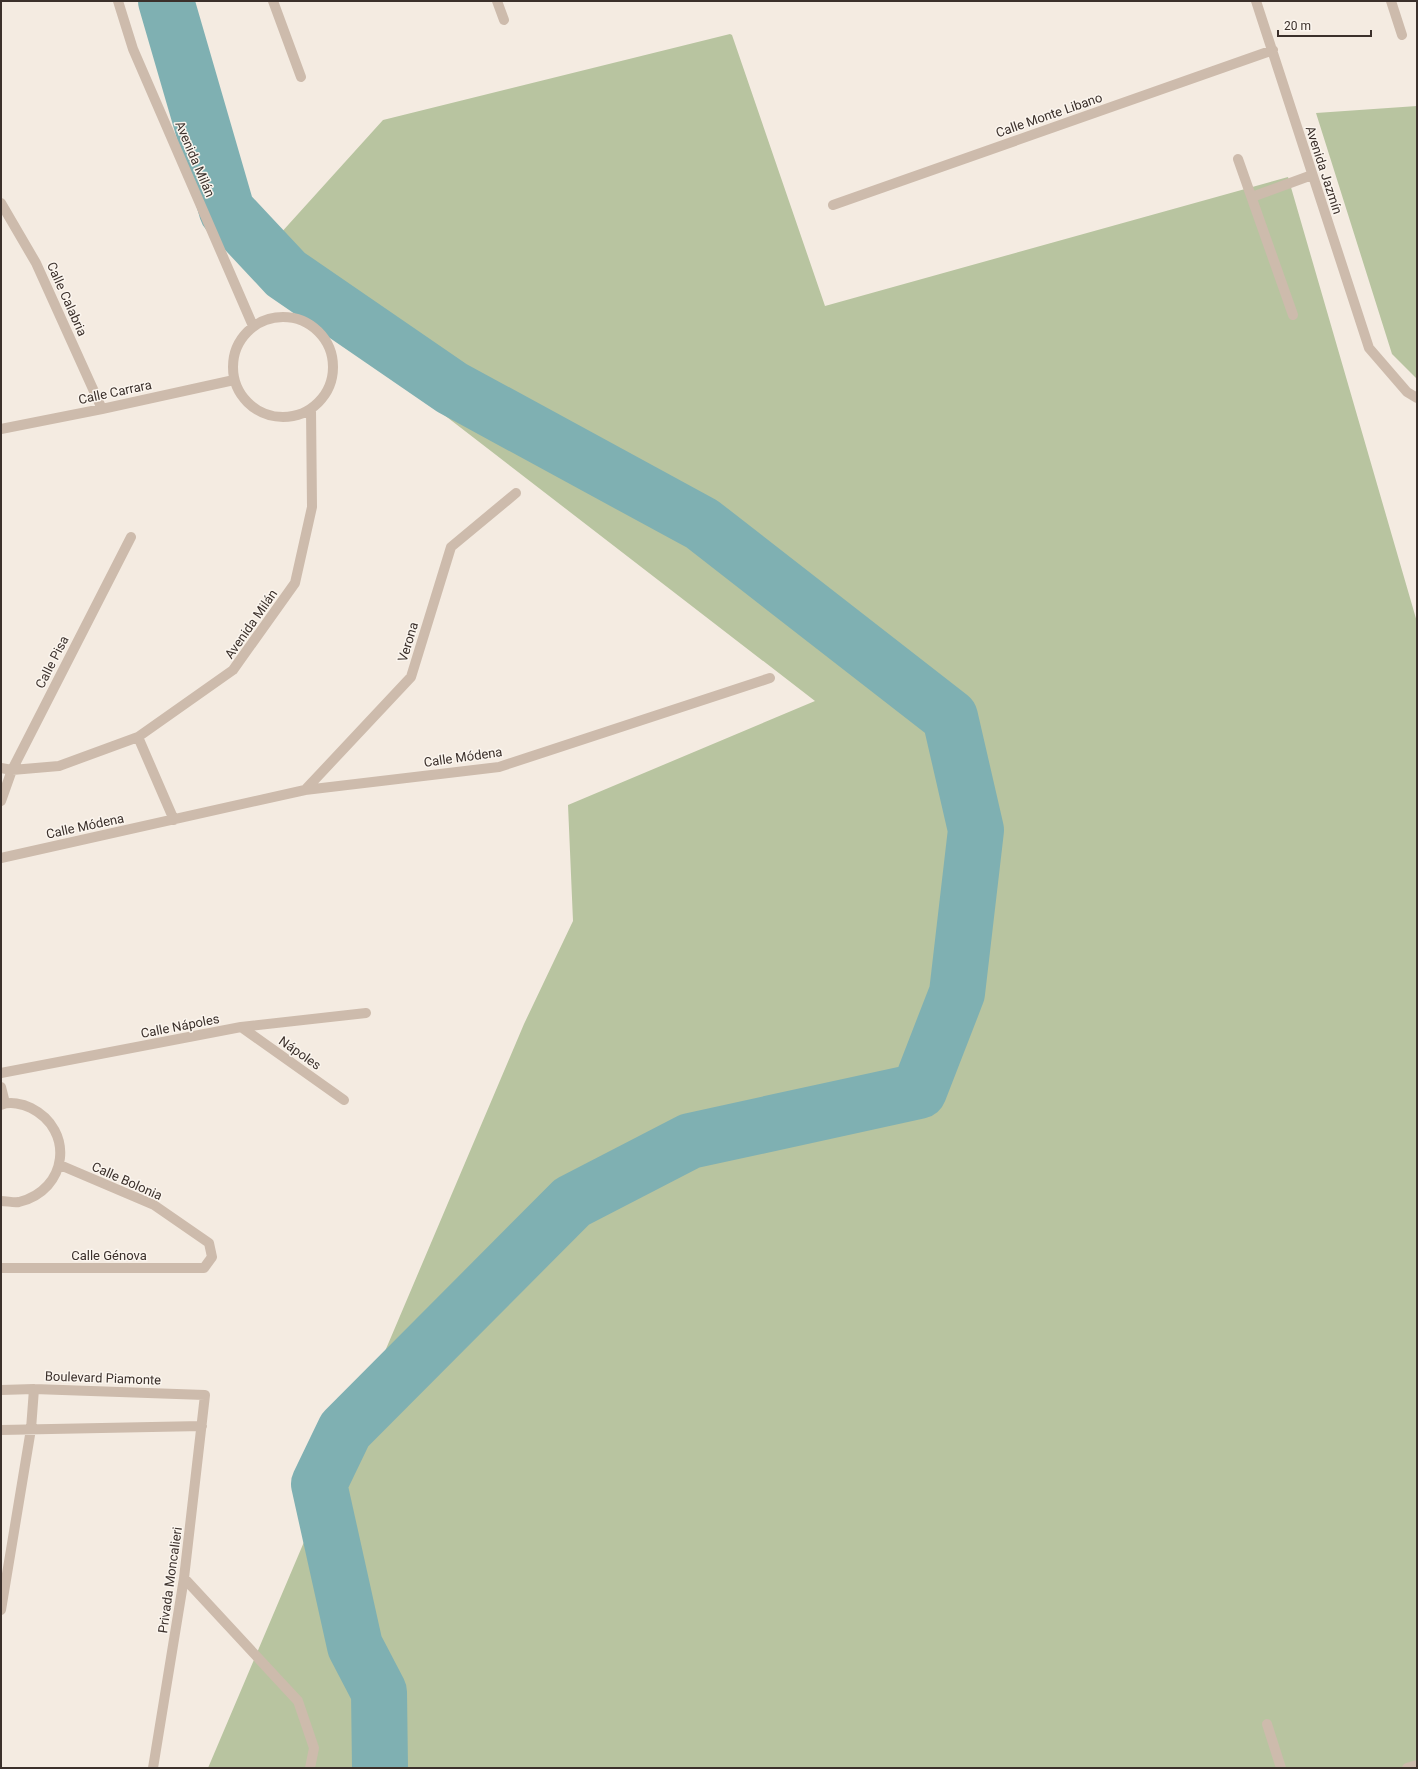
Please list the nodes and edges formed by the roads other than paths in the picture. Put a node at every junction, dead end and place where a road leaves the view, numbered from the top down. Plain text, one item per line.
1 (118, 1) edge
2 (273, 1) edge
3 (498, 1) edge
4 (1256, 1) edge
5 (1391, 1) edge
6 (504, 20) dead end
7 (1402, 35) dead end
8 (1273, 50) junction
9 (301, 77) dead end
10 (1238, 159) dead end
11 (1312, 175) junction
12 (1252, 197) junction
13 (1, 203) edge
14 (833, 205) dead end
15 (1293, 315) dead end
16 (253, 326) junction
17 (234, 380) junction
18 (1417, 398) edge
19 (102, 409) junction
20 (311, 409) junction
21 (1, 429) edge
22 (516, 493) dead end
23 (131, 537) dead end
24 (770, 678) dead end
25 (138, 737) junction
26 (1, 768) edge
27 (12, 770) junction
28 (305, 790) junction
29 (1, 801) edge
30 (174, 820) junction
31 (1, 858) edge
32 (366, 1013) dead end
33 (241, 1027) junction
34 (1, 1073) edge
35 (1, 1087) edge
36 (344, 1100) dead end
37 (3, 1104) edge
38 (60, 1166) junction
39 (1, 1201) edge
40 (212, 1257) joint
41 (1, 1268) edge
42 (34, 1389) junction
43 (1, 1390) edge
44 (205, 1395) joint
45 (202, 1426) junction
46 (31, 1429) junction
47 (1, 1430) edge
48 (184, 1578) junction
49 (1, 1610) edge
50 (1266, 1724) dead end
51 (1417, 1765) edge
52 (153, 1768) edge
53 (310, 1768) edge
54 (1281, 1768) edge
55 (1406, 1768) edge

1 - 16 street, Avenida Milán
2 - 9 street
3 - 6 street
4 - 8 street, Avenida Jazmín
5 - 7 street
8 - 11 street, Avenida Jazmín
8 - 14 street, Calle Monte Libano
10 - 12 street
11 - 12 street
11 - 18 street, Avenida Jazmín
12 - 15 street
13 - 19 street, Calle Calabria
16 - 17 street
16 - 20 street
17 - 19 street, Calle Carrara
17 - 20 street
19 - 21 street, Calle Carrara
20 - 25 street, Avenida Milán
22 - 28 street, Verona
23 - 27 street, Calle Pisa
24 - 28 street, Calle Módena
25 - 27 street, Avenida Milán
25 - 30 street
26 - 27 street, Avenida Milán
27 - 29 street, Calle Pisa
28 - 30 street, Calle Módena
30 - 31 street, Calle Módena
32 - 33 street, Calle Nápoles
33 - 34 street, Calle Nápoles
33 - 36 street, Nápoles
35 - 37 street
37 - 38 street
38 - 39 street
38 - 40 street, Calle Bolonia
40 - 41 street, Calle Génova
42 - 43 street, Boulevard Piamonte
42 - 44 street, Boulevard Piamonte
42 - 46 street
44 - 45 street, Privada Moncalieri
45 - 46 street
45 - 48 street, Privada Moncalieri
46 - 47 street
46 - 49 street
48 - 52 street, Privada Moncalieri
48 - 53 street
50 - 54 street
51 - 55 street

